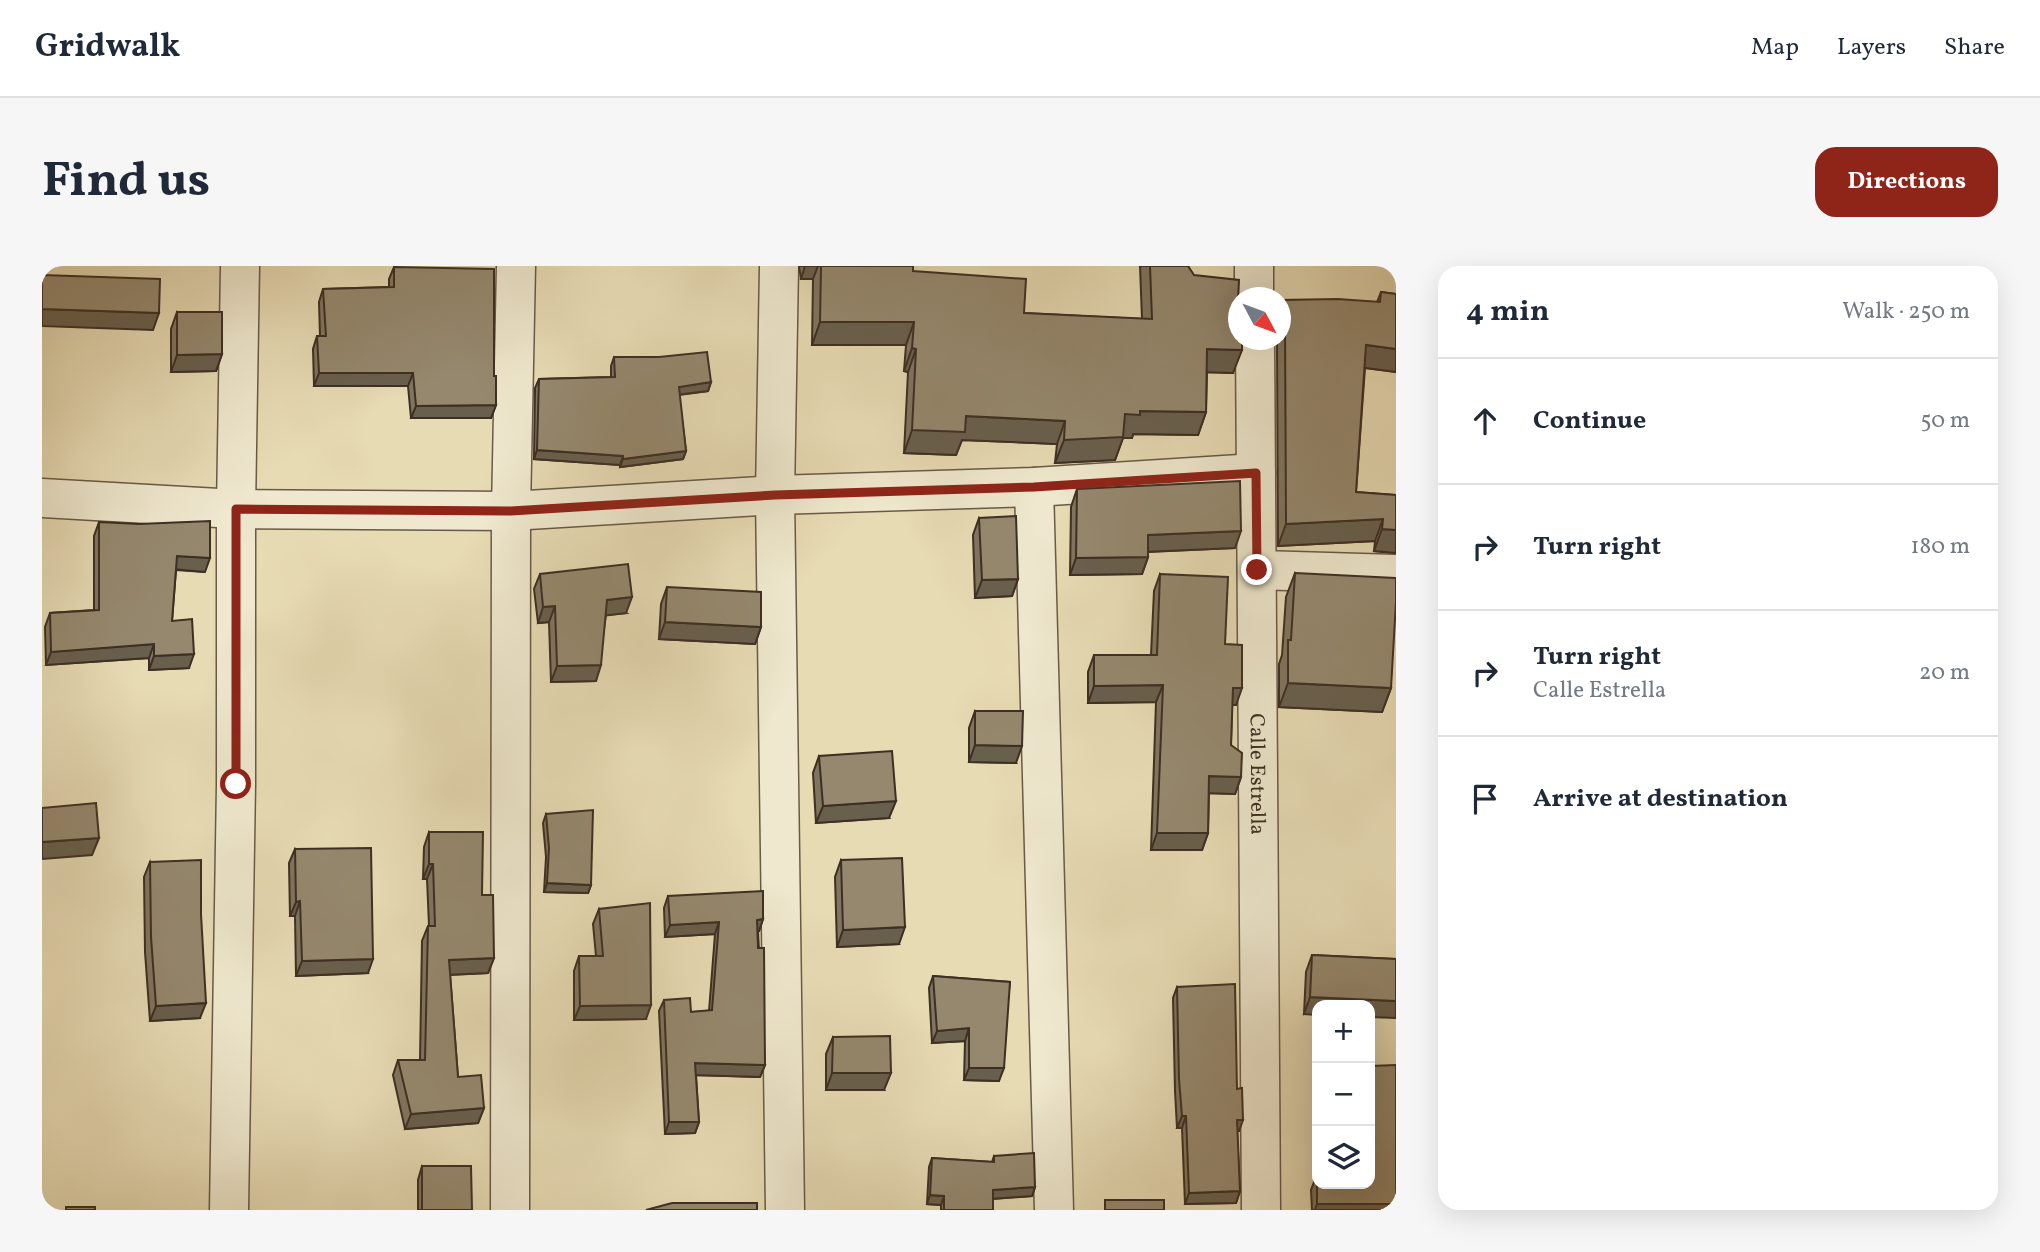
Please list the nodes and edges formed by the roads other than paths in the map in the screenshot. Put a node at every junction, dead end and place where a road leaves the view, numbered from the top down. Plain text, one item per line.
1 (240, 266) edge
2 (516, 266) edge
3 (779, 266) edge
4 (1254, 266) edge
5 (1254, 287) edge
6 (1255, 350) edge
7 (1256, 473) junction
8 (1034, 487) junction
9 (775, 495) junction
10 (42, 498) edge
11 (236, 509) junction
12 (511, 511) junction
13 (1257, 570) junction
14 (1396, 574) edge
15 (229, 1210) edge
16 (510, 1210) edge
17 (785, 1210) edge
18 (1054, 1210) edge
19 (1261, 1210) edge

1 - 11 street
2 - 12 street
3 - 9 street
4 - 5 street
6 - 7 street, Calle Estrella
7 - 8 street
7 - 13 street, Calle Estrella
8 - 9 street
8 - 18 street
9 - 12 street
9 - 17 street
10 - 11 street
11 - 12 street
11 - 15 street
12 - 16 street
13 - 14 street
13 - 19 street, Calle Estrella

